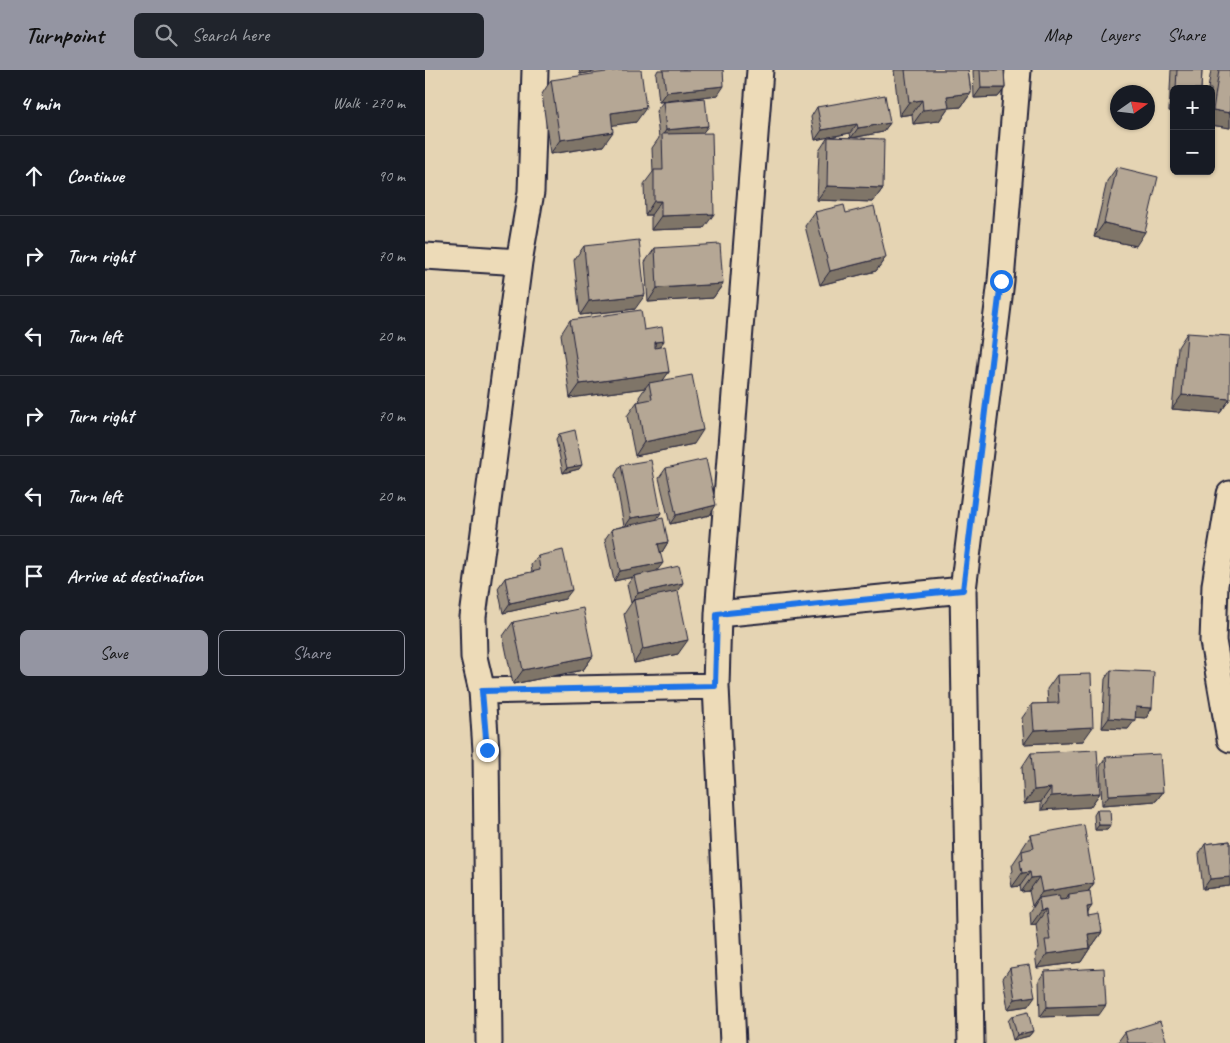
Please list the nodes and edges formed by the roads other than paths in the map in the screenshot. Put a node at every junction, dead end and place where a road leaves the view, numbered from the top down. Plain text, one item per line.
1 (535, 70) edge
2 (760, 70) edge
3 (1018, 70) edge
4 (425, 256) edge
5 (519, 262) junction
6 (1230, 494) edge
7 (963, 590) junction
8 (717, 614) junction
9 (715, 686) junction
10 (482, 691) junction
11 (1230, 739) edge
12 (489, 1043) edge
13 (733, 1043) edge
14 (971, 1043) edge

1 - 5 street
2 - 8 street
3 - 7 street
4 - 5 street
5 - 10 street
6 - 11 street
7 - 8 street
7 - 14 street
8 - 9 street
9 - 10 street
9 - 13 street
10 - 12 street

